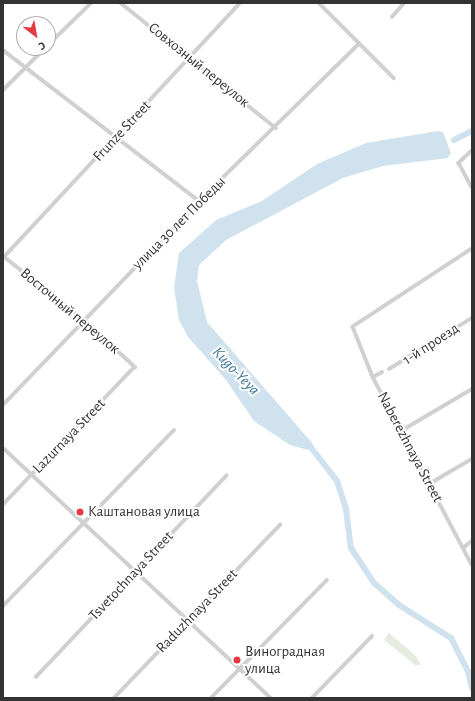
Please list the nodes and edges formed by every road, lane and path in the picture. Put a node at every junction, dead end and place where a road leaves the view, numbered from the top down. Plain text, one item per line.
1 (91, 3) edge
2 (121, 3) edge
3 (240, 3) edge
4 (319, 3) edge
5 (404, 3) edge
6 (392, 17) dead end
7 (56, 37) edge
8 (358, 45) junction
9 (3, 50) edge
10 (37, 56) edge
11 (190, 56) junction
12 (27, 66) junction
13 (394, 78) dead end
14 (3, 90) edge
15 (276, 128) junction
16 (117, 136) junction
17 (472, 151) edge
18 (472, 187) edge
19 (199, 201) junction
20 (472, 248) edge
21 (3, 257) edge
22 (472, 318) edge
23 (85, 320) junction
24 (135, 367) joint
25 (389, 369) dead end
26 (382, 372) dead end
27 (373, 377) junction
28 (472, 389) edge
29 (3, 405) edge
30 (174, 430) dead end
31 (401, 431) junction
32 (3, 448) edge
33 (472, 459) edge
34 (32, 474) junction
35 (226, 476) dead end
36 (429, 484) junction
37 (3, 505) edge
38 (84, 521) junction
39 (280, 524) dead end
40 (472, 541) edge
41 (463, 548) junction
42 (472, 566) edge
43 (136, 570) junction
44 (328, 580) dead end
45 (3, 606) edge
46 (187, 620) junction
47 (193, 626) joint
48 (372, 636) dead end
49 (239, 668) junction
50 (36, 677) dead end
51 (114, 698) edge
52 (211, 698) edge
53 (272, 698) edge
54 (312, 698) edge

1 - 7 street
2 - 11 street, Совхозный переулок
3 - 11 street, Frunze Street
4 - 8 street
5 - 6 street
8 - 13 street
8 - 15 street, улица 30 лет Победы
9 - 12 street
10 - 12 street
11 - 15 street, Совхозный переулок
11 - 16 street, Frunze Street
12 - 14 street
12 - 16 street
15 - 19 street, улица 30 лет Победы
16 - 19 street
16 - 21 street, Frunze Street
17 - 18 street
19 - 23 street, улица 30 лет Победы
20 - 27 street, Naberezhnaya Street
21 - 23 street, Восточный переулок
22 - 25 street, 1-й проезд
23 - 24 street, Восточный переулок
23 - 29 street, улица 30 лет Победы
24 - 34 street, Lazurnaya Street
26 - 27 street
27 - 31 street, Naberezhnaya Street
28 - 31 street
30 - 38 street
31 - 36 street, Naberezhnaya Street
32 - 34 street
33 - 36 street
34 - 37 street, Lazurnaya Street
34 - 38 street
35 - 43 street, Tsvetochnaya Street
36 - 41 street, Naberezhnaya Street
38 - 43 street
38 - 45 street
39 - 46 street, Raduzhnaya Street
40 - 41 street
41 - 42 street, Naberezhnaya Street
43 - 46 street
43 - 50 street, Tsvetochnaya Street
44 - 49 street
46 - 47 street
46 - 51 street, Raduzhnaya Street
47 - 49 street
48 - 54 street
49 - 52 street
49 - 53 street

